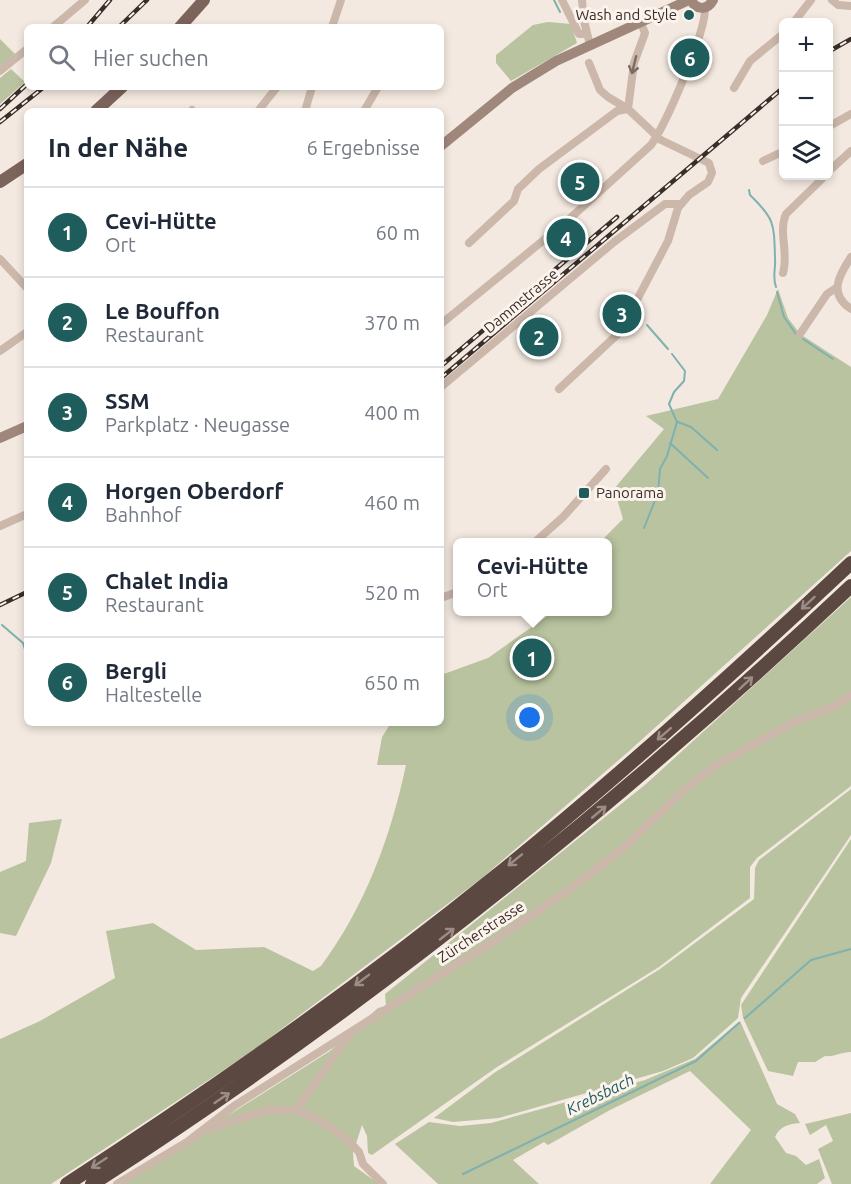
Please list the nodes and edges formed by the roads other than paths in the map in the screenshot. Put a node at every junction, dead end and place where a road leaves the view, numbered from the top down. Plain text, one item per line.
1 (85, 0) edge
2 (204, 0) edge
3 (341, 0) edge
4 (562, 0) edge
5 (582, 0) edge
6 (690, 0) edge
7 (811, 0) edge
8 (832, 0) edge
9 (709, 4) edge
10 (851, 6) edge
11 (797, 18) edge
12 (641, 23) junction
13 (57, 24) edge
14 (183, 24) edge
15 (333, 24) edge
16 (779, 36) edge
17 (588, 39) junction
18 (24, 51) edge
19 (589, 63) dead end
20 (0, 71) edge
21 (734, 88) dead end
22 (119, 90) edge
23 (275, 90) edge
24 (311, 90) edge
25 (376, 90) edge
26 (99, 108) edge
27 (260, 108) edge
28 (306, 108) edge
29 (366, 108) edge
30 (628, 109) junction
31 (851, 114) edge
32 (830, 126) edge
33 (657, 136) junction
34 (444, 144) edge
35 (851, 151) edge
36 (779, 153) edge
37 (763, 161) dead end
38 (24, 166) edge
39 (833, 168) edge
40 (821, 180) edge
41 (0, 182) edge
42 (681, 204) junction
43 (469, 243) dead end
44 (851, 257) edge
45 (0, 259) edge
46 (783, 273) dead end
47 (24, 285) edge
48 (836, 288) junction
49 (851, 309) edge
50 (444, 322) edge
51 (24, 334) edge
52 (800, 334) dead end
53 (0, 351) edge
54 (444, 384) edge
55 (559, 389) dead end
56 (24, 427) edge
57 (0, 438) edge
58 (606, 469) dead end
59 (24, 515) edge
60 (0, 526) edge
61 (540, 538) edge
62 (851, 563) edge
63 (851, 586) edge
64 (851, 695) edge
65 (348, 1035) junction
66 (296, 1110) junction
67 (205, 1130) junction
68 (133, 1149) junction
69 (67, 1184) edge
70 (92, 1184) edge
71 (117, 1184) edge
72 (382, 1184) edge

1 - 13 street
2 - 14 main road
3 - 15 street
4 - 17 street
5 - 17 street
6 - 9 main road
6 - 12 main road
7 - 11 street
8 - 10 street
9 - 33 street
12 - 17 main road
12 -> 30 street
16 - 21 street
17 - 34 main road
18 - 20 street
19 - 30 street
22 - 26 main road
23 - 27 street
24 - 28 street
25 - 29 street
30 - 33 street
30 - 43 street
31 - 32 street
33 - 42 street
33 - 50 street
35 - 39 street
36 - 37 street
38 - 41 main road
40 - 46 street
42 - 54 street, Dammstrasse
42 - 55 street
44 - 48 street
45 - 47 street
48 - 49 street
48 - 52 street
51 - 53 street
56 - 57 main road
58 - 61 street
59 - 60 street
62 -> 68 highway
68 -> 63 highway
64 - 65 street, Zürcherstrasse
65 - 66 street
65 - 67 street, Zürcherstrasse
66 - 67 street
66 - 72 street
67 - 71 street, Zürcherstrasse
68 -> 69 highway
68 - 70 highway

